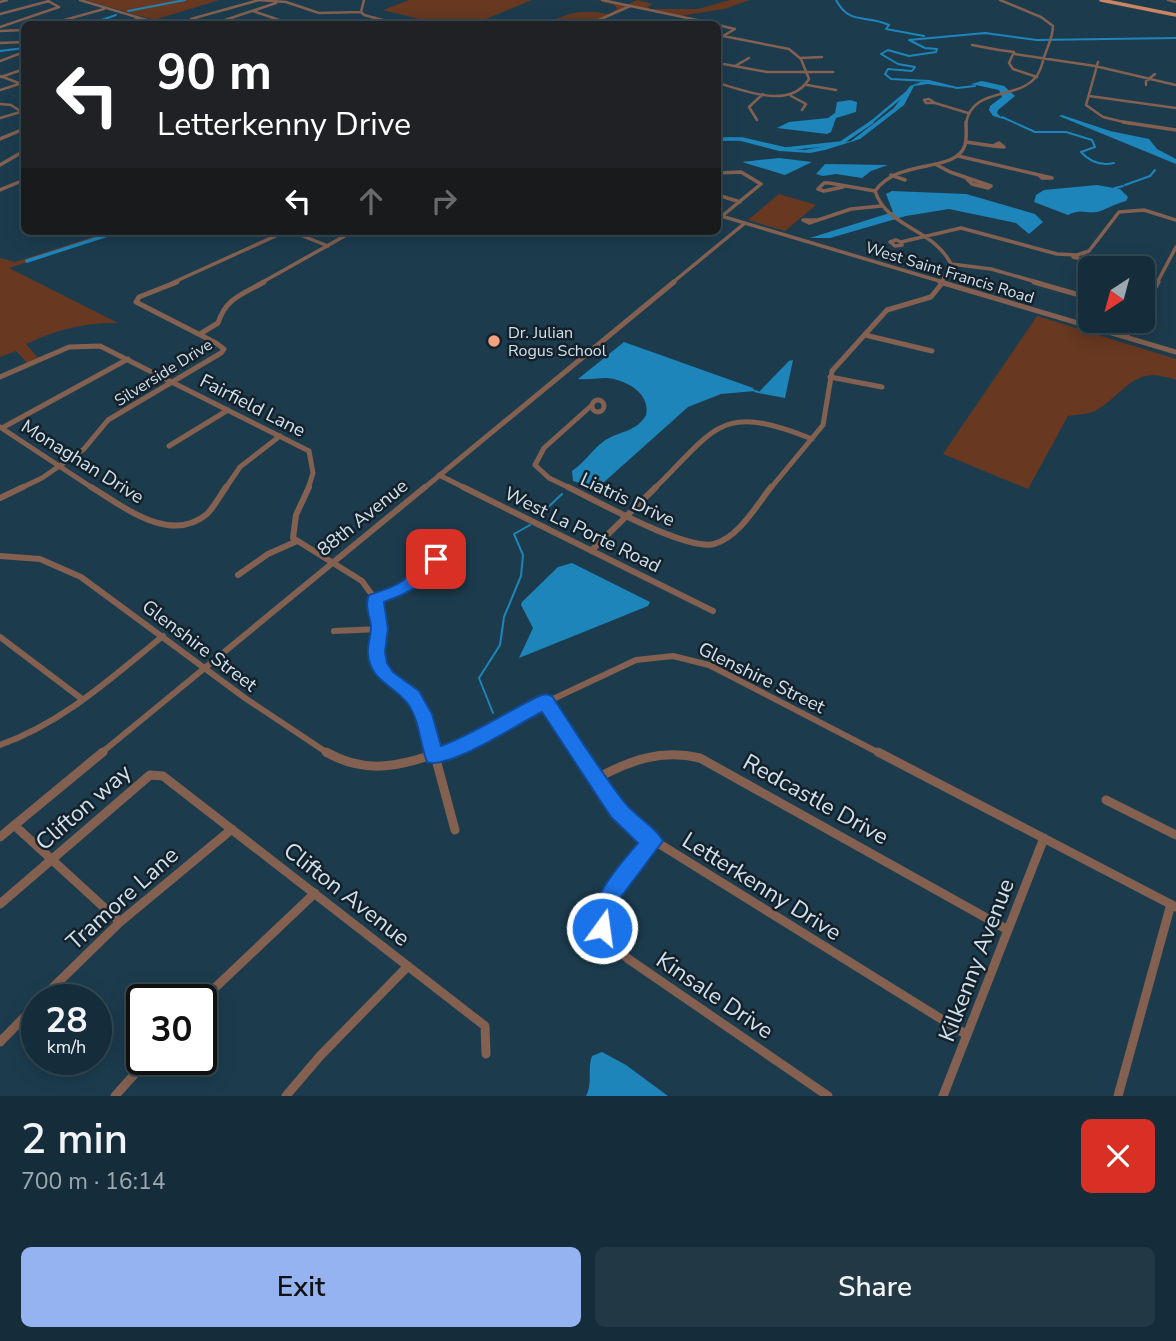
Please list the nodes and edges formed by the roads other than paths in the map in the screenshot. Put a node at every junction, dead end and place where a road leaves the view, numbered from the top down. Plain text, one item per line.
1 (7, 0) edge
2 (79, 0) edge
3 (258, 0) edge
4 (363, 0) edge
5 (602, 0) edge
6 (998, 0) edge
7 (1101, 0) edge
8 (1110, 0) edge
9 (1168, 0) edge
10 (50, 1) edge
11 (279, 1) edge
12 (0, 2) edge
13 (1176, 2) edge
14 (1131, 3) edge
15 (630, 6) junction
16 (106, 8) junction
17 (253, 11) junction
18 (361, 12) junction
19 (0, 14) edge
20 (1176, 14) edge
21 (204, 16) junction
22 (139, 18) junction
23 (191, 19) dead end
24 (21, 21) edge
25 (22, 21) edge
26 (60, 21) edge
27 (129, 21) edge
28 (150, 21) edge
29 (219, 21) edge
30 (225, 21) edge
31 (282, 21) edge
32 (387, 21) edge
33 (597, 21) edge
34 (699, 21) edge
35 (721, 26) edge
36 (0, 29) edge
37 (21, 30) edge
38 (723, 36) joint
39 (21, 41) edge
40 (0, 43) edge
41 (972, 45) dead end
42 (21, 53) edge
43 (1015, 54) junction
44 (822, 57) dead end
45 (748, 58) dead end
46 (800, 58) junction
47 (1044, 58) junction
48 (0, 61) edge
49 (721, 63) edge
50 (1096, 64) junction
51 (735, 66) junction
52 (21, 70) edge
53 (807, 72) junction
54 (833, 72) dead end
55 (1155, 74) dead end
56 (0, 77) edge
57 (1037, 77) junction
58 (1150, 78) junction
59 (21, 82) edge
60 (21, 84) edge
61 (721, 84) edge
62 (807, 85) junction
63 (1146, 85) dead end
64 (1176, 85) edge
65 (0, 90) edge
66 (836, 90) dead end
67 (763, 94) junction
68 (791, 96) junction
69 (1089, 96) junction
70 (935, 103) dead end
71 (0, 104) edge
72 (1176, 108) edge
73 (802, 110) dead end
74 (21, 111) edge
75 (21, 113) edge
76 (968, 113) junction
77 (0, 118) edge
78 (757, 120) dead end
79 (21, 130) edge
80 (1176, 130) edge
81 (0, 139) edge
82 (966, 142) junction
83 (992, 146) dead end
84 (21, 153) edge
85 (958, 156) junction
86 (935, 164) junction
87 (0, 165) edge
88 (721, 173) edge
89 (1039, 174) dead end
90 (891, 175) junction
91 (967, 179) junction
92 (905, 180) dead end
93 (21, 181) edge
94 (843, 187) junction
95 (0, 190) edge
96 (876, 191) junction
97 (721, 196) edge
98 (740, 202) junction
99 (881, 206) junction
100 (721, 215) edge
101 (721, 216) edge
102 (818, 220) dead end
103 (1176, 220) edge
104 (745, 223) junction
105 (278, 235) edge
106 (300, 235) edge
107 (347, 235) edge
108 (927, 235) junction
109 (901, 242) dead end
110 (328, 246) junction
111 (1176, 247) edge
112 (951, 264) junction
113 (943, 283) junction
114 (1155, 286) edge
115 (1078, 295) edge
116 (1128, 333) edge
117 (200, 334) junction
118 (864, 335) junction
119 (1126, 337) junction
120 (932, 351) dead end
121 (1176, 352) edge
122 (128, 359) junction
123 (0, 377) edge
124 (830, 377) junction
125 (173, 382) junction
126 (882, 387) dead end
127 (591, 406) dead end
128 (228, 410) junction
129 (1, 428) edge
130 (280, 436) junction
131 (812, 439) junction
132 (169, 446) dead end
133 (58, 467) junction
134 (439, 475) junction
135 (0, 498) edge
136 (627, 515) junction
137 (438, 538) dead end
138 (295, 542) junction
139 (591, 551) junction
140 (0, 556) edge
141 (331, 564) junction
142 (238, 575) dead end
143 (375, 599) junction
144 (713, 611) dead end
145 (380, 629) junction
146 (334, 631) dead end
147 (163, 635) junction
148 (0, 637) edge
149 (206, 667) junction
150 (82, 699) junction
151 (546, 701) junction
152 (0, 745) edge
153 (434, 756) junction
154 (163, 776) joint
155 (597, 778) junction
156 (1106, 800) dead end
157 (14, 825) junction
158 (232, 829) junction
159 (455, 830) dead end
160 (1176, 835) edge
161 (0, 837) edge
162 (1044, 838) junction
163 (652, 841) junction
164 (51, 860) junction
165 (315, 893) junction
166 (0, 904) edge
167 (1174, 905) edge
168 (120, 922) junction
169 (1008, 930) junction
170 (408, 965) junction
171 (56, 984) edge
172 (217, 986) edge
173 (21, 1020) edge
174 (967, 1035) junction
175 (0, 1042) edge
176 (486, 1054) dead end
177 (134, 1075) edge
178 (115, 1096) edge
179 (286, 1096) edge
180 (828, 1096) edge
181 (943, 1096) edge
182 (1118, 1096) edge

1 - 12 street
2 - 16 street
3 - 11 street
3 - 21 street
4 - 18 street
5 - 15 street
6 - 47 street
7 - 14 main road
8 - 14 main road
9 - 13 street
10 - 19 street
10 - 25 street
11 - 17 street
11 - 18 street
14 - 20 main road
15 - 33 street
15 - 34 street
16 - 22 street
16 - 26 street
17 - 30 street
17 - 31 street
18 - 32 street
21 - 23 street
21 - 29 street
22 - 27 street
22 - 28 street
24 - 36 street
35 - 38 street
36 - 37 street
38 - 46 street
39 - 40 street
41 - 43 street
42 - 48 street
43 - 47 street
43 - 57 street
44 - 46 street
45 - 51 street
46 - 53 street
47 - 50 street
47 - 57 street
49 - 51 street
50 - 58 street
50 - 69 street
51 - 53 street
52 - 56 street
53 - 54 street
53 - 62 street
55 - 58 street
56 - 59 street
57 - 76 street
58 - 63 street
58 - 64 street
60 - 65 street
61 - 67 street
62 - 66 street
62 - 68 street
67 - 68 street
67 - 78 street
68 - 73 street
69 - 72 street
69 - 80 street
70 - 76 street
71 - 74 street
75 - 77 street
76 - 82 street
79 - 81 street
82 - 83 street
82 - 85 street
84 - 87 street
85 - 86 street
85 - 89 street
86 - 90 street
86 - 91 street
88 - 98 street
90 - 92 street
90 - 96 street
91 - 91 street
93 - 95 street
94 - 94 street
94 - 96 street
96 - 99 street
97 - 98 street
98 - 100 street
99 - 102 street
99 - 108 street
101 - 104 street, West Saint Francis Road
103 - 108 street
104 - 113 street, West Saint Francis Road
104 - 134 street, 88th Avenue
105 - 117 street, Silverside Drive
106 - 110 street, Silverside Drive
107 - 110 street
108 - 109 street
108 - 112 street
110 - 117 street
111 - 114 street
112 - 113 street
112 - 115 street
113 - 118 street
113 - 119 street, West Saint Francis Road
116 - 119 street
117 - 125 street, Silverside Drive
118 - 120 street
118 - 124 street
119 - 121 street, West Saint Francis Road
122 - 123 street, Fairfield Lane
122 - 125 street, Fairfield Lane
122 - 129 street
124 - 126 street
124 - 131 street
125 - 128 street, Fairfield Lane
125 - 133 street, Silverside Drive
127 - 136 street, Liatris Drive
128 - 130 street, Fairfield Lane
128 - 132 street
129 - 133 street, Monaghan Drive
130 - 133 street, Monaghan Drive
130 - 138 street, Fairfield Lane
131 - 136 street
131 - 136 street, Liatris Drive
133 - 135 street, Silverside Drive
134 - 139 street, West La Porte Road
134 - 141 street, 88th Avenue
136 - 139 street
137 - 143 street
138 - 141 street
138 - 142 street
139 - 144 street, West La Porte Road
140 - 147 street, Glenshire Street
141 - 143 street
141 - 149 street, 88th Avenue
143 - 145 street
145 - 146 street
145 - 153 street
147 - 149 street, Glenshire Street
147 - 150 street
148 - 150 street
149 - 153 street, Glenshire Street
149 - 157 street, 88th Avenue
150 - 152 street
151 - 153 street, Glenshire Street
151 - 155 street, Letterkenny Drive
151 - 162 street, Glenshire Street
153 - 159 street
154 - 158 street, Clifton Avenue
154 - 164 street, Clifton way
155 - 163 street, Letterkenny Drive
155 - 169 street, Redcastle Drive
156 - 160 street
157 - 161 street, 88th Avenue
157 - 164 street
158 - 165 street, Clifton Avenue
158 - 168 street, Tramore Lane
162 - 167 street, Glenshire Street
162 - 169 street, Kilkenny Avenue
163 - 174 street, Letterkenny Drive
163 - 180 street, Kinsale Drive
164 - 166 street, Clifton way
164 - 168 street
165 - 170 street, Clifton Avenue
165 - 172 street
167 - 182 street
168 - 171 street, Tramore Lane
169 - 174 street, Kilkenny Avenue
170 - 176 street, Clifton Avenue
170 - 179 street
173 - 175 street
174 - 181 street, Kilkenny Avenue
177 - 178 street

